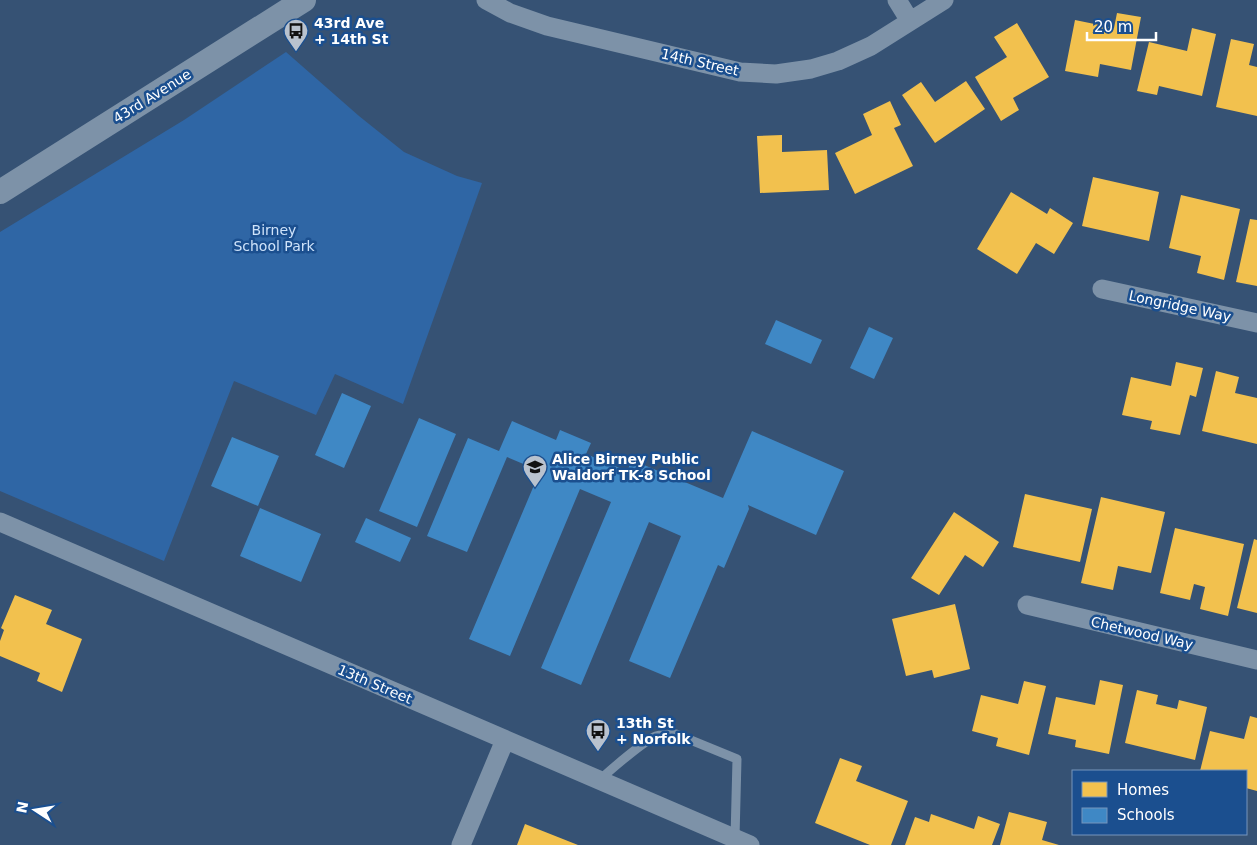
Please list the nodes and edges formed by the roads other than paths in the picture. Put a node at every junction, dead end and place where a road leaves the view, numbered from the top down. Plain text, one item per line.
1 (304, 0) edge
2 (486, 0) edge
3 (897, 0) edge
4 (944, 0) edge
5 (910, 21) junction
6 (0, 192) edge
7 (1102, 289) dead end
8 (1257, 323) edge
9 (0, 522) edge
10 (1027, 605) dead end
11 (1257, 660) edge
12 (505, 740) junction
13 (598, 780) junction
14 (742, 842) edge
15 (461, 845) edge

1 - 6 street, 43rd Avenue
2 - 5 street, 14th Street
3 - 5 street
4 - 5 street, 14th Street
7 - 8 street, Longridge Way
9 - 12 street, 13th Street
10 - 11 street, Chetwood Way
12 - 13 street, 13th Street
12 - 15 street
13 - 14 street, 13th Street
13 - 14 lane

